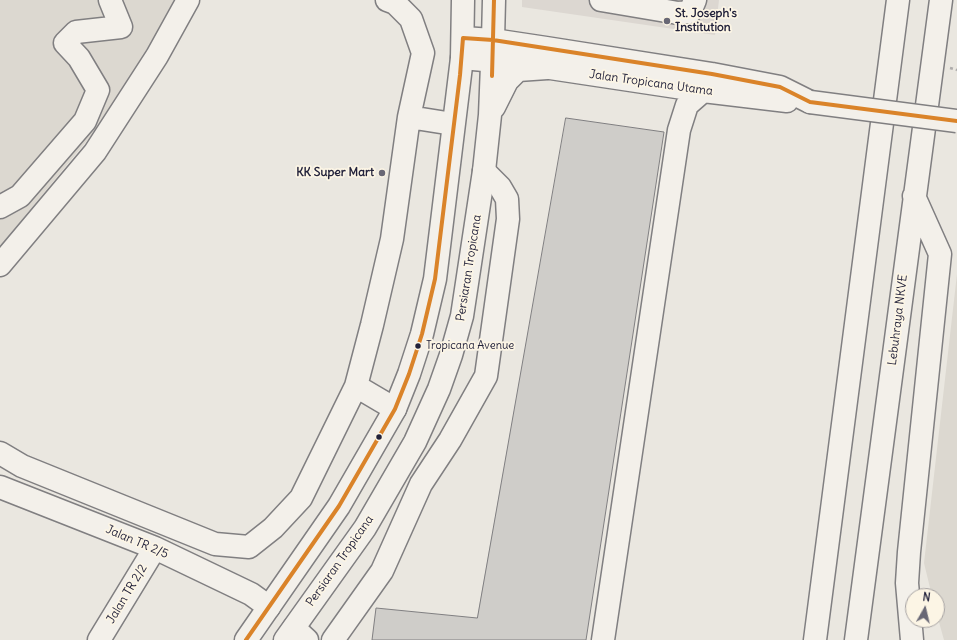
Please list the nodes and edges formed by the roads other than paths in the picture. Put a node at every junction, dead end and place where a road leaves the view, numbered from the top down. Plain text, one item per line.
1 (110, 0) edge
2 (188, 0) edge
3 (386, 0) edge
4 (463, 0) edge
5 (494, 0) edge
6 (601, 0) edge
7 (695, 0) edge
8 (898, 0) edge
9 (941, 0) edge
10 (462, 48) junction
11 (493, 51) junction
12 (547, 68) junction
13 (708, 83) junction
14 (661, 84) junction
15 (490, 115) junction
16 (410, 117) junction
17 (957, 121) edge
18 (453, 124) junction
19 (679, 130) junction
20 (484, 171) junction
21 (914, 196) junction
22 (0, 207) edge
23 (0, 265) edge
24 (356, 386) junction
25 (395, 409) junction
26 (450, 440) junction
27 (415, 442) junction
28 (0, 453) edge
29 (0, 487) edge
30 (154, 548) junction
31 (269, 607) junction
32 (295, 636) edge
33 (99, 640) edge
34 (246, 640) edge
35 (333, 640) edge
36 (603, 640) edge
37 (815, 640) edge
38 (856, 640) edge
39 (912, 640) edge

1 - 22 main road
2 - 23 main road
3 - 16 main road
4 - 10 main road
5 - 11 main road, Persiaran Tropicana
6 - 7 main road
8 - 37 main road
9 - 21 main road, Lebuhraya NKVE
10 - 11 main road
10 - 18 main road
11 - 12 main road, Jalan Tropicana Utama
11 - 13 main road, Jalan Tropicana Utama
11 - 15 main road, Persiaran Tropicana
12 - 14 main road, Jalan Tropicana Utama
12 - 15 main road
13 - 14 main road, Jalan Tropicana Utama
13 - 17 main road, Jalan Tropicana Utama, bridge
13 - 19 main road
14 - 19 main road
15 - 20 main road, Persiaran Tropicana
16 - 18 main road
16 - 24 main road
18 - 25 main road
19 - 36 main road
20 - 26 main road
20 - 27 main road, Persiaran Tropicana
21 - 38 main road, Lebuhraya NKVE
21 - 39 main road
24 - 25 main road
24 - 28 main road
25 - 31 main road
26 - 27 main road
26 - 35 main road
27 - 32 main road, Persiaran Tropicana
29 - 30 main road, Jalan TR 2/5
30 - 31 main road, Jalan TR 2/5
30 - 33 main road, Jalan TR 2/2
31 - 32 main road, Jalan TR 2/5
31 - 34 main road

